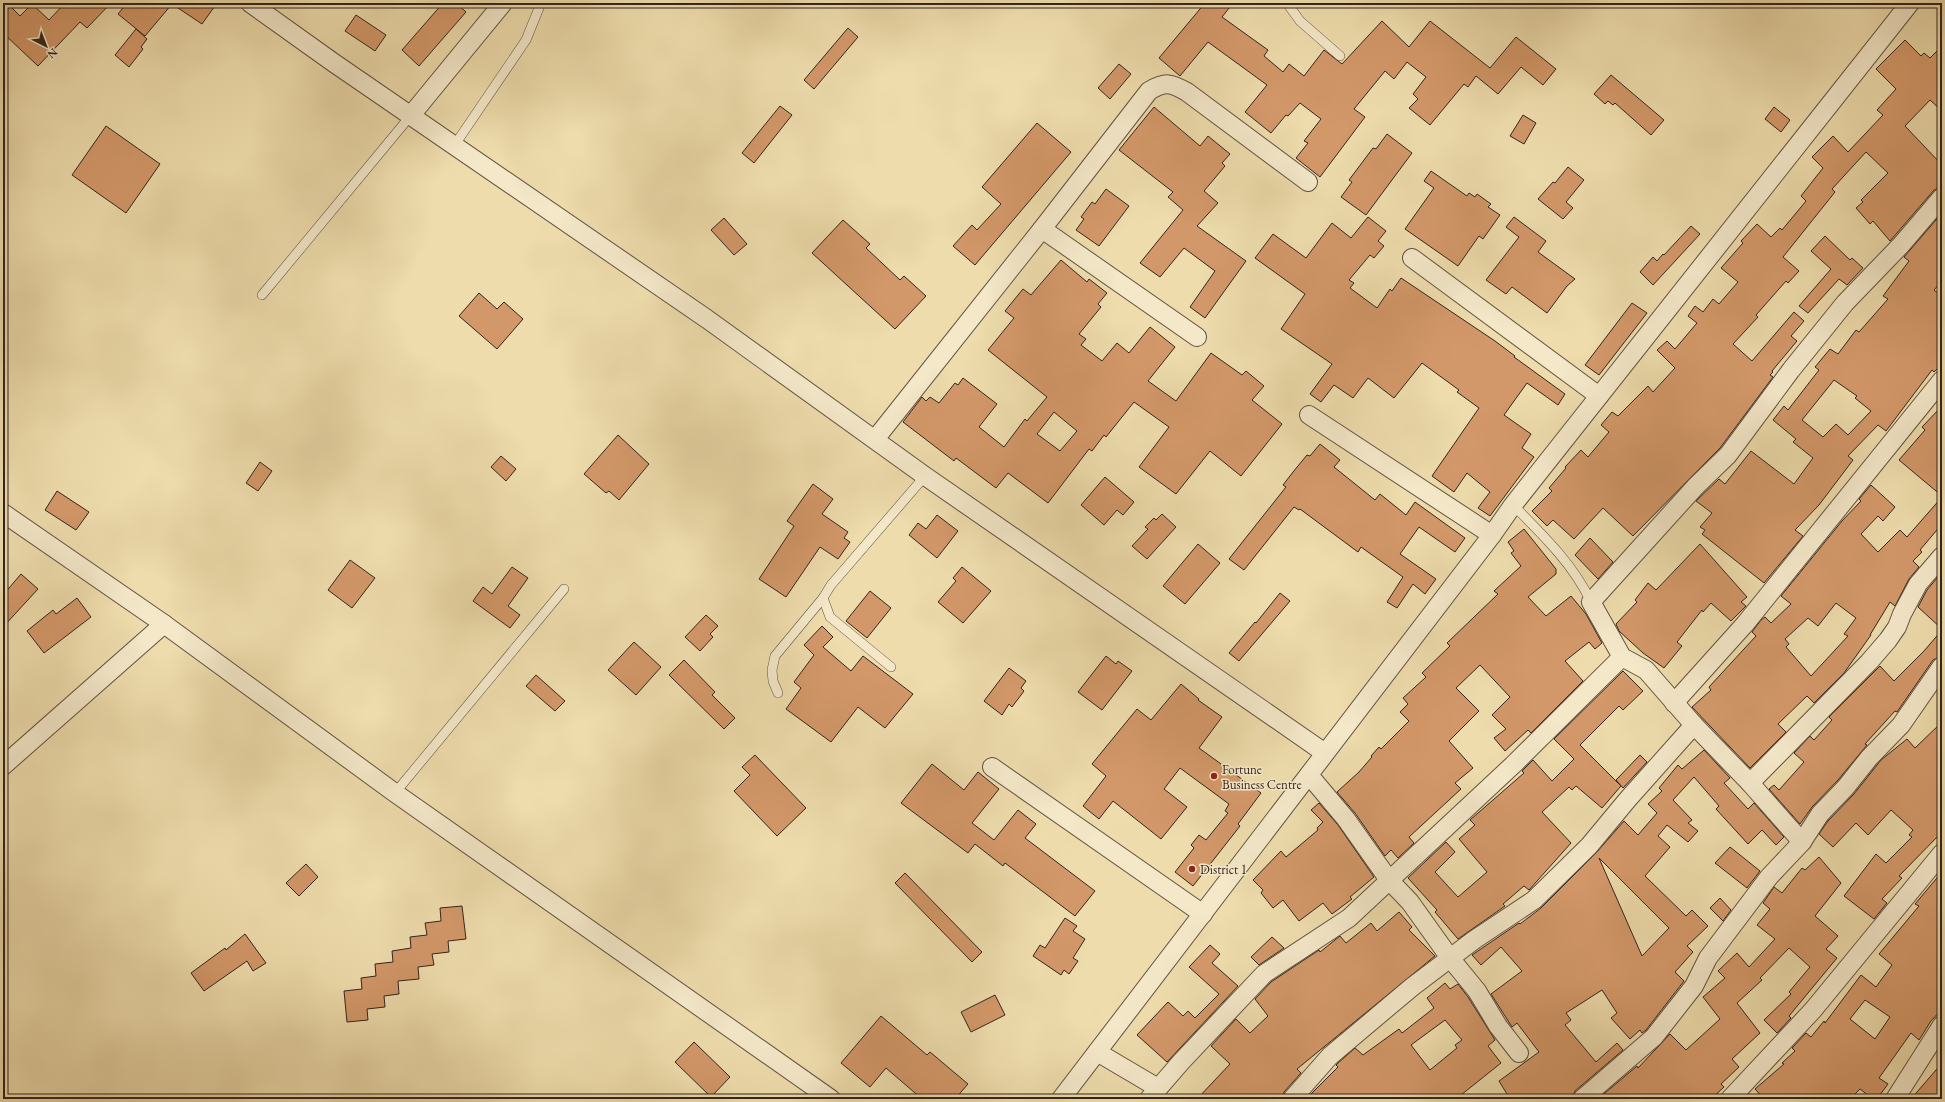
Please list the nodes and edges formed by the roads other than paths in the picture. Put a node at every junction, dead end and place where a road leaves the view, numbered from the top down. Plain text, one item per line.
1 (250, 3) edge
2 (503, 3) edge
3 (541, 3) edge
4 (1287, 3) edge
5 (1910, 3) edge
6 (1340, 56) dead end
7 (411, 114) junction
8 (454, 146) junction
9 (1308, 182) dead end
10 (1942, 197) edge
11 (1042, 229) junction
12 (1412, 258) dead end
13 (262, 295) dead end
14 (1197, 337) dead end
15 (1942, 380) edge
16 (1598, 396) junction
17 (1309, 415) dead end
18 (876, 438) junction
19 (925, 476) junction
20 (1513, 505) junction
21 (3, 513) edge
22 (1492, 535) junction
23 (1942, 556) edge
24 (564, 589) dead end
25 (823, 598) junction
26 (1591, 602) junction
27 (164, 624) junction
28 (1622, 657) junction
29 (1942, 666) edge
30 (891, 667) dead end
31 (778, 693) dead end
32 (1674, 703) junction
33 (1694, 725) junction
34 (1325, 753) junction
35 (3, 766) edge
36 (992, 767) dead end
37 (1309, 775) junction
38 (1750, 783) junction
39 (395, 793) junction
40 (1802, 842) junction
41 (1942, 853) edge
42 (1389, 880) junction
43 (1203, 914) junction
44 (1450, 958) junction
45 (1942, 1025) edge
46 (1096, 1052) junction
47 (1519, 1053) dead end
48 (1154, 1094) edge
49 (831, 1099) edge
50 (1061, 1099) edge
51 (1292, 1099) edge
52 (1582, 1099) edge
53 (1730, 1099) edge
54 (1895, 1099) edge

1 - 7 street
2 - 7 street
3 - 8 lane
4 - 6 lane
5 - 16 street
7 - 8 street
7 - 13 lane
8 - 18 street
9 - 11 street
10 - 26 street
11 - 14 street
11 - 18 street
12 - 16 street
15 - 32 street
16 - 20 street
17 - 22 street
18 - 19 street
19 - 25 lane
19 - 34 street
20 - 22 street
20 - 26 lane
21 - 27 street
22 - 34 street
23 - 38 street
24 - 39 lane
25 - 30 lane
25 - 31 lane
26 - 28 street
27 - 35 street
27 - 39 street
28 - 32 street
28 - 42 street
29 - 40 street
32 - 33 street
33 - 38 street
33 - 44 street
34 - 37 street
36 - 43 street
37 - 42 street
37 - 43 street
38 - 40 street
39 - 49 street
40 - 52 street
41 - 53 street
42 - 44 street
42 - 48 street
43 - 46 street
44 - 47 street
44 - 51 street
45 - 54 street
46 - 48 street
46 - 50 street

